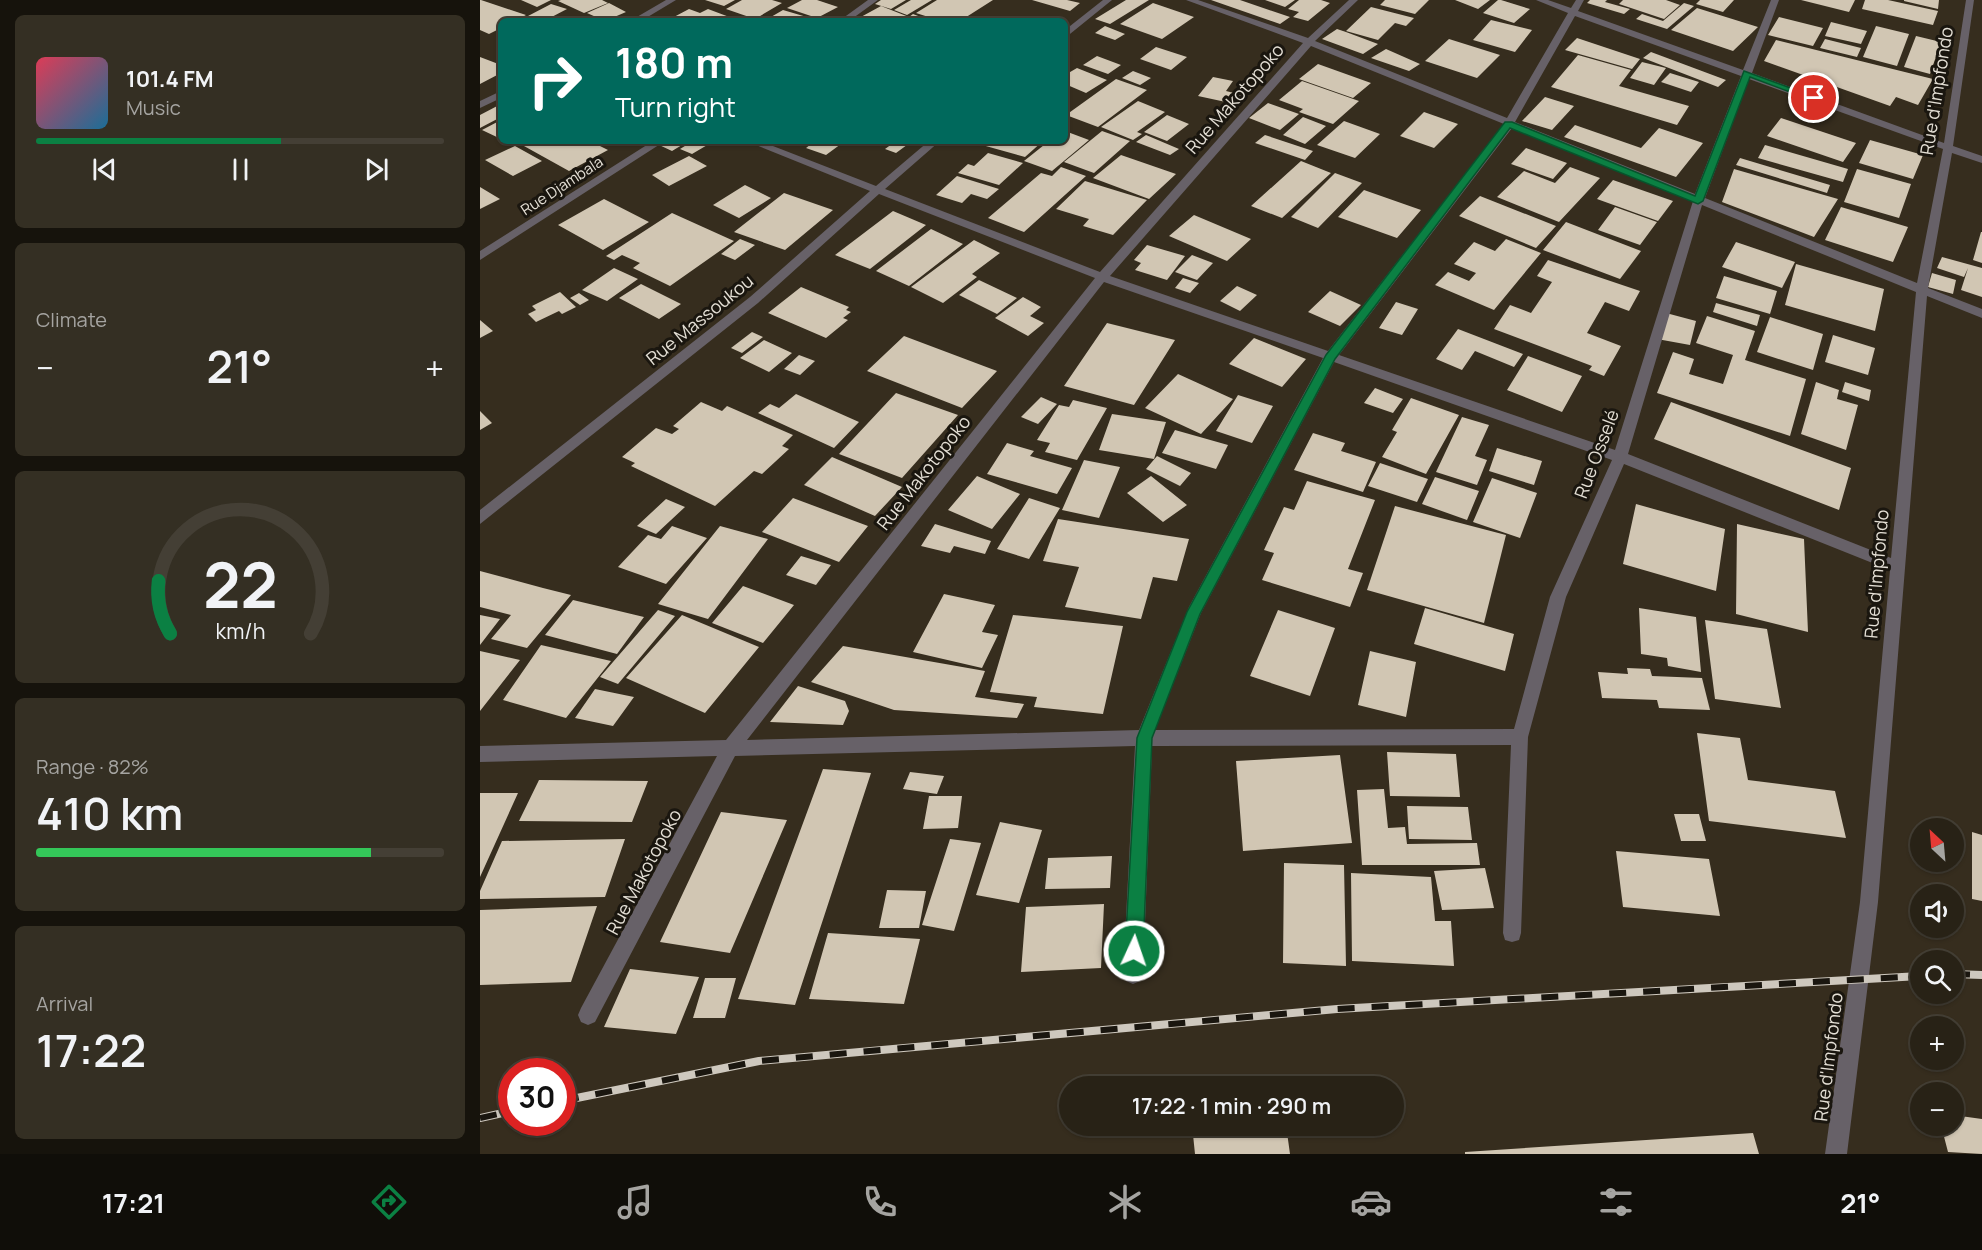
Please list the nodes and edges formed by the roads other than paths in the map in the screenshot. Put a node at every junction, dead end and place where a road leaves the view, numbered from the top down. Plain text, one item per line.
1 (672, 0) edge
2 (874, 0) edge
3 (1108, 0) edge
4 (1190, 0) edge
5 (1354, 0) edge
6 (1540, 0) edge
7 (1775, 0) edge
8 (1970, 0) edge
9 (1576, 6) edge
10 (639, 18) edge
11 (847, 18) edge
12 (1068, 33) edge
13 (1309, 42) junction
14 (1747, 73) junction
15 (498, 96) edge
16 (480, 105) edge
17 (1509, 124) junction
18 (655, 144) edge
19 (759, 144) edge
20 (931, 144) edge
21 (1948, 148) junction
22 (1982, 160) edge
23 (875, 190) junction
24 (1698, 201) junction
25 (480, 256) edge
26 (1102, 277) junction
27 (1922, 290) junction
28 (1982, 314) edge
29 (1330, 357) junction
30 (1620, 457) junction
31 (480, 518) edge
32 (1896, 566) junction
33 (1520, 737) junction
34 (1144, 738) junction
35 (729, 750) junction
36 (480, 754) edge
37 (1512, 933) dead end
38 (1133, 974) dead end
39 (588, 1015) dead end
40 (1836, 1154) edge

1 - 10 street
2 - 11 street
3 - 12 street
4 - 13 street
5 - 13 street, Rue Makotopoko
6 - 9 street
7 - 14 street, Rue Osselé
8 - 21 street, Rue d'Impfondo
9 - 14 street
9 - 17 street
13 - 17 street
13 - 26 street, Rue Makotopoko
14 - 21 street
14 - 24 street, Rue Osselé
15 - 16 street
17 - 24 street
17 - 29 street
18 - 25 street, Rue Djambala
19 - 23 street
20 - 23 street, Rue Massoukou
21 - 22 street
21 - 27 street, Rue d'Impfondo
23 - 26 street
23 - 31 street, Rue Massoukou
24 - 27 street
24 - 30 street, Rue Osselé
26 - 29 street
26 - 35 street, Rue Makotopoko
27 - 28 street
27 - 32 street, Rue d'Impfondo
29 - 30 street
29 - 34 street
30 - 32 street
30 - 33 street, Rue Osselé
32 - 40 street, Rue d'Impfondo
33 - 34 street
33 - 37 street, Rue Osselé
34 - 35 street
34 - 38 street
35 - 36 street
35 - 39 street, Rue Makotopoko

